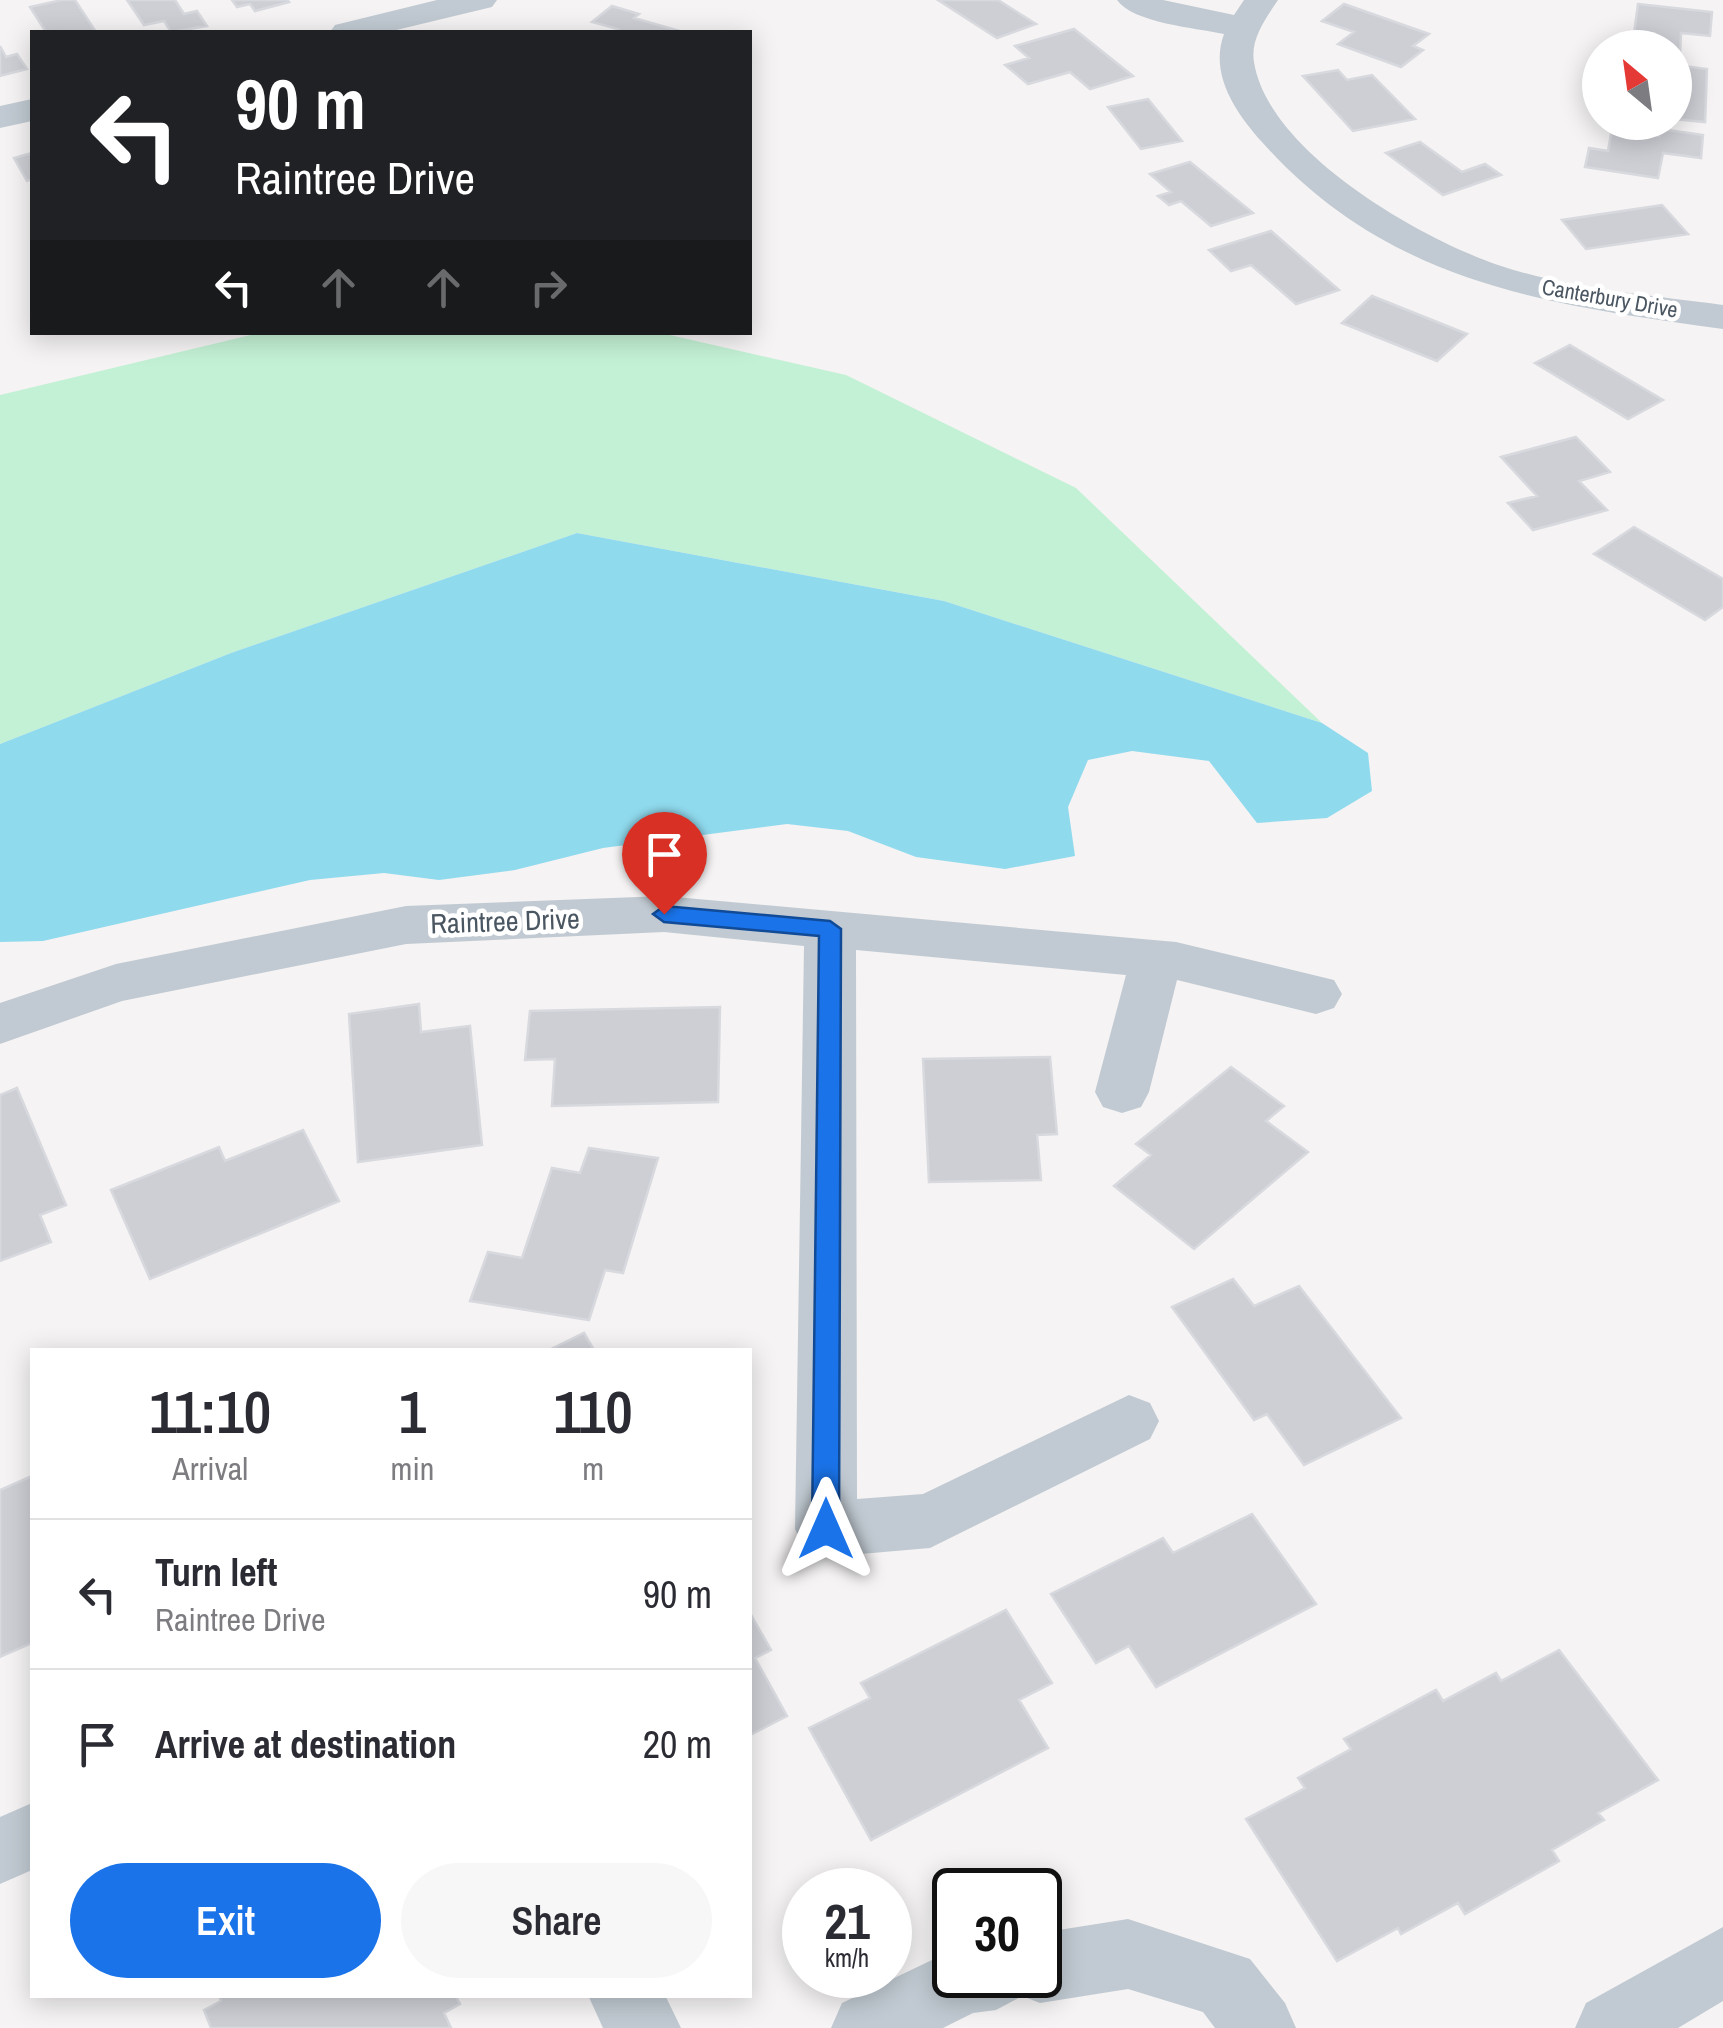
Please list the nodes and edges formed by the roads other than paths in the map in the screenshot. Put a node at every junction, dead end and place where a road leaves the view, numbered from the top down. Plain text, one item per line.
1 (1134, 0) edge
2 (474, 2) edge
3 (1251, 14) edge
4 (356, 30) edge
5 (495, 30) edge
6 (30, 110) edge
7 (0, 118) edge
8 (1723, 316) edge
9 (830, 929) junction
10 (1156, 960) junction
11 (1316, 994) dead end
12 (0, 1024) edge
13 (1122, 1092) dead end
14 (1129, 1421) dead end
15 (30, 1837) edge
16 (0, 1851) edge
17 (1723, 1962) edge
18 (1062, 1964) edge
19 (932, 1997) edge
20 (625, 1998) edge
21 (645, 2028) edge
22 (866, 2028) edge
23 (1260, 2028) edge
24 (1611, 2028) edge

1 - 3 street
2 - 4 street
2 - 5 street
3 - 8 street, Canterbury Drive
6 - 7 street
9 - 10 street, Raintree Drive
9 - 12 street, Raintree Drive
9 - 14 street
10 - 11 street, Raintree Drive
10 - 13 street
15 - 16 street
17 - 24 street
18 - 23 street
19 - 22 street
20 - 21 street

